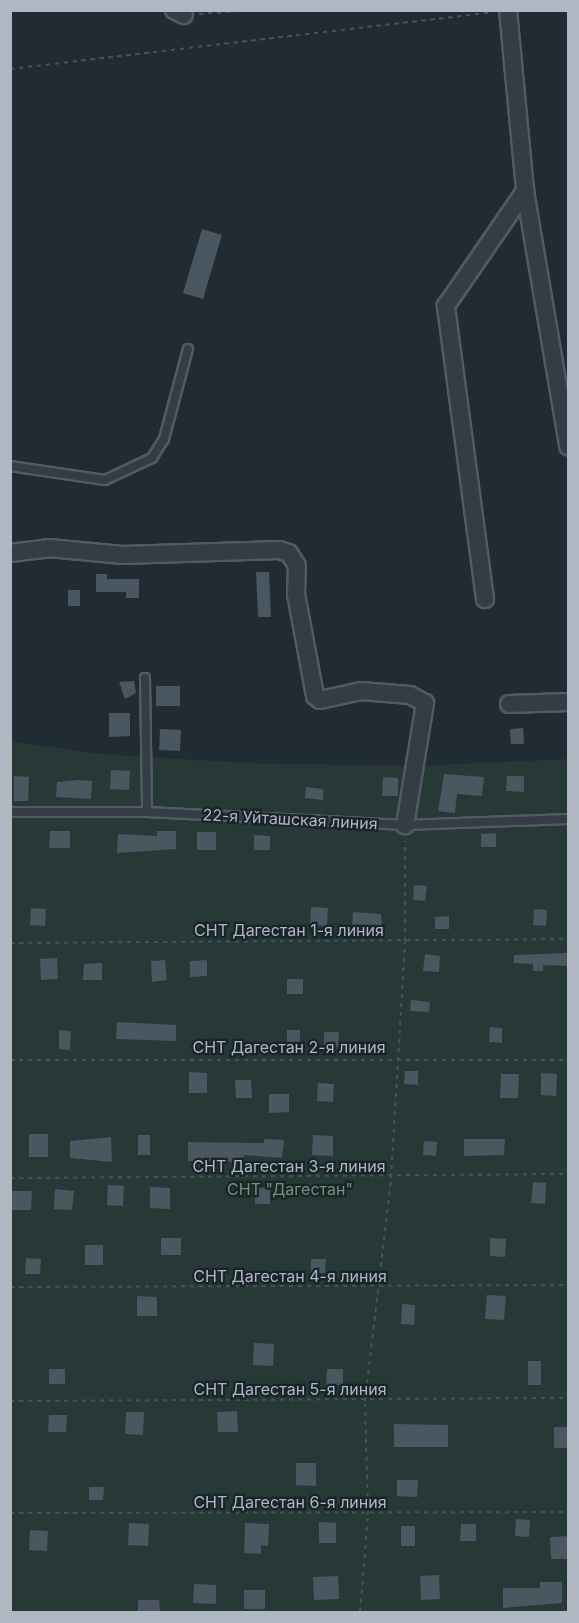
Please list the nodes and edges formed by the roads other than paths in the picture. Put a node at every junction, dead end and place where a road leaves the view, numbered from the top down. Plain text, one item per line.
1 (508, 11) edge
2 (525, 191) junction
3 (188, 349) dead end
4 (568, 446) edge
5 (10, 466) edge
6 (10, 553) edge
7 (485, 599) dead end
8 (146, 678) dead end
9 (568, 702) edge
10 (509, 704) dead end
11 (10, 812) edge
12 (147, 812) junction
13 (568, 819) edge
14 (405, 825) junction

1 - 2 street
2 - 4 street
2 - 7 street
3 - 5 lane
6 - 14 street
8 - 12 lane
9 - 10 street
11 - 12 lane, 22-я Уйташская линия
12 - 14 lane, 22-я Уйташская линия
13 - 14 lane, 22-я Уйташская линия

